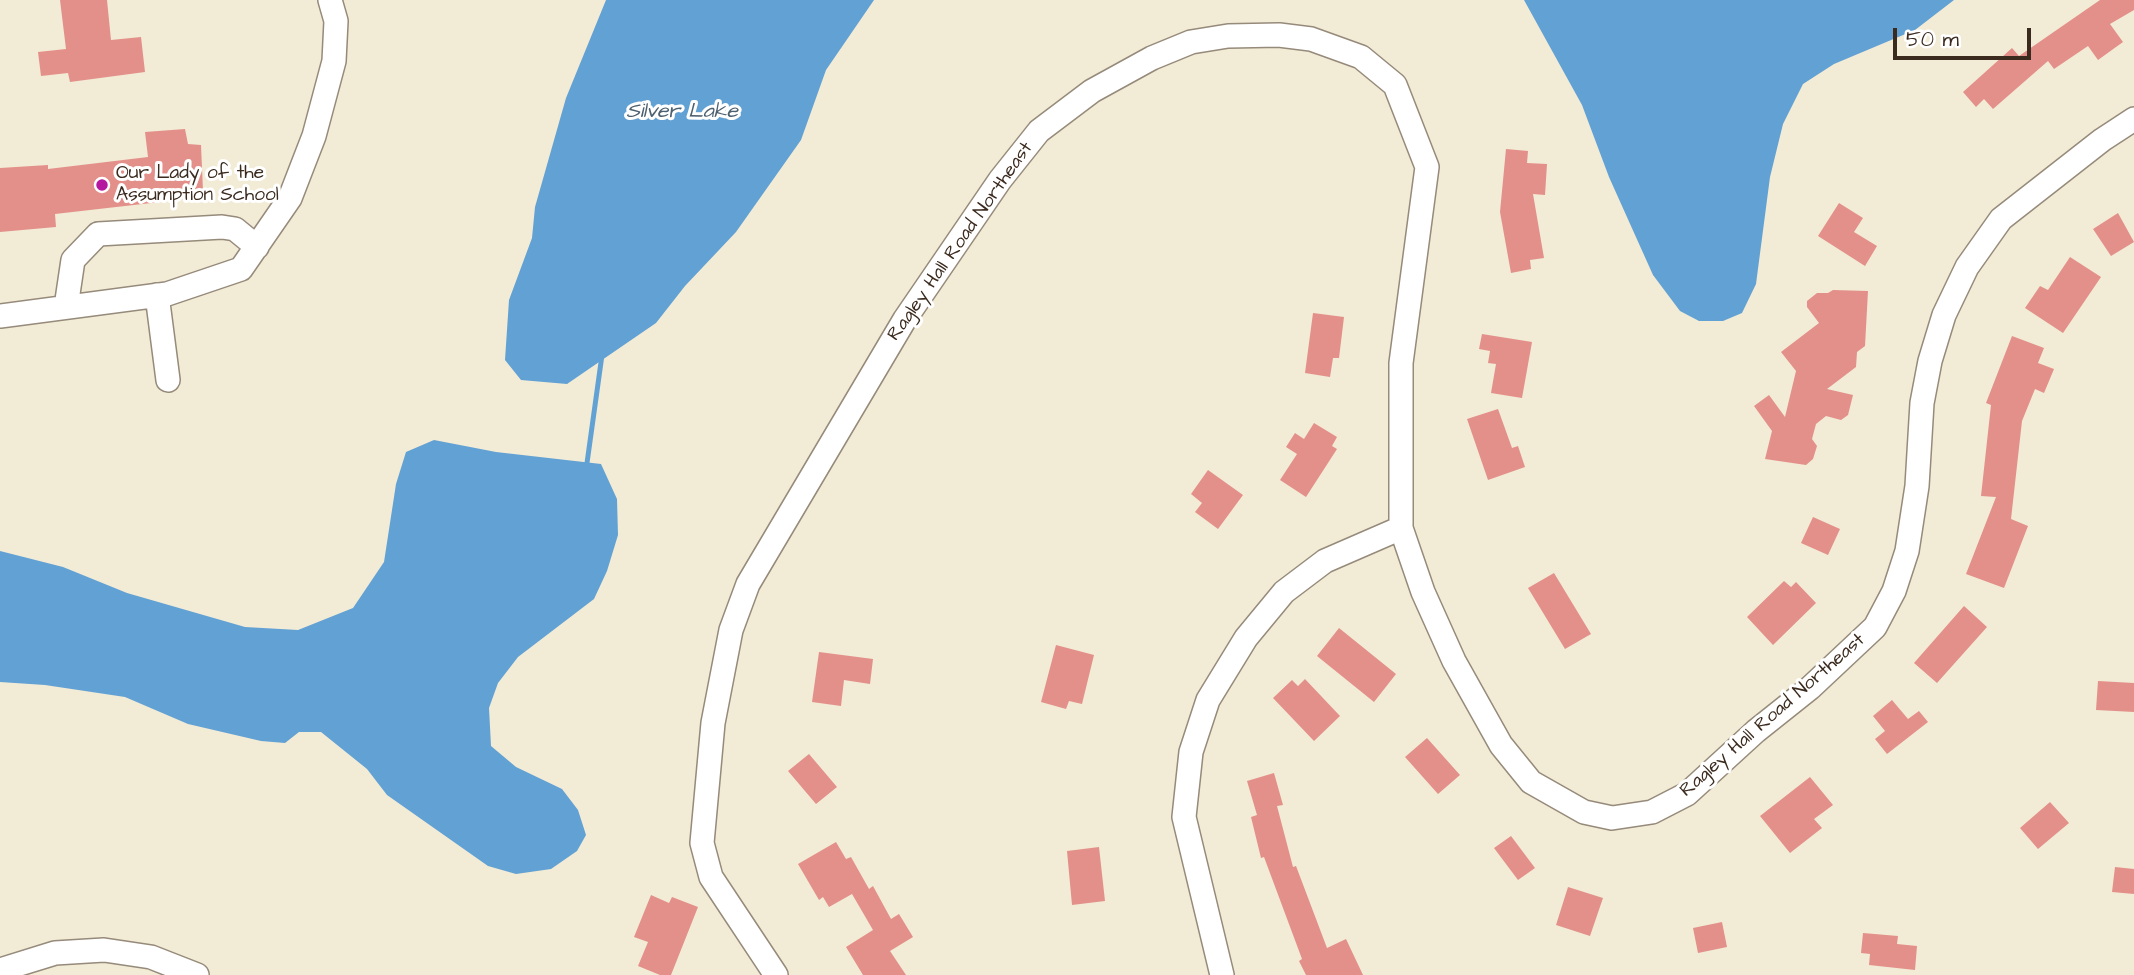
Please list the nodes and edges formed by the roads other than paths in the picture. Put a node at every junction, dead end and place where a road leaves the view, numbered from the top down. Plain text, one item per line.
1 (330, 0) edge
2 (2134, 119) edge
3 (257, 247) junction
4 (158, 295) junction
5 (66, 307) junction
6 (0, 316) edge
7 (168, 380) dead end
8 (1401, 528) junction
9 (0, 970) edge
10 (197, 975) edge
11 (776, 975) edge
12 (1222, 975) edge

1 - 3 street
2 - 8 street, Ragley Hall Road Northeast
3 - 4 street
3 - 5 street
4 - 5 street
4 - 7 street
5 - 6 street
8 - 11 street, Ragley Hall Road Northeast
8 - 12 street
9 - 10 street

